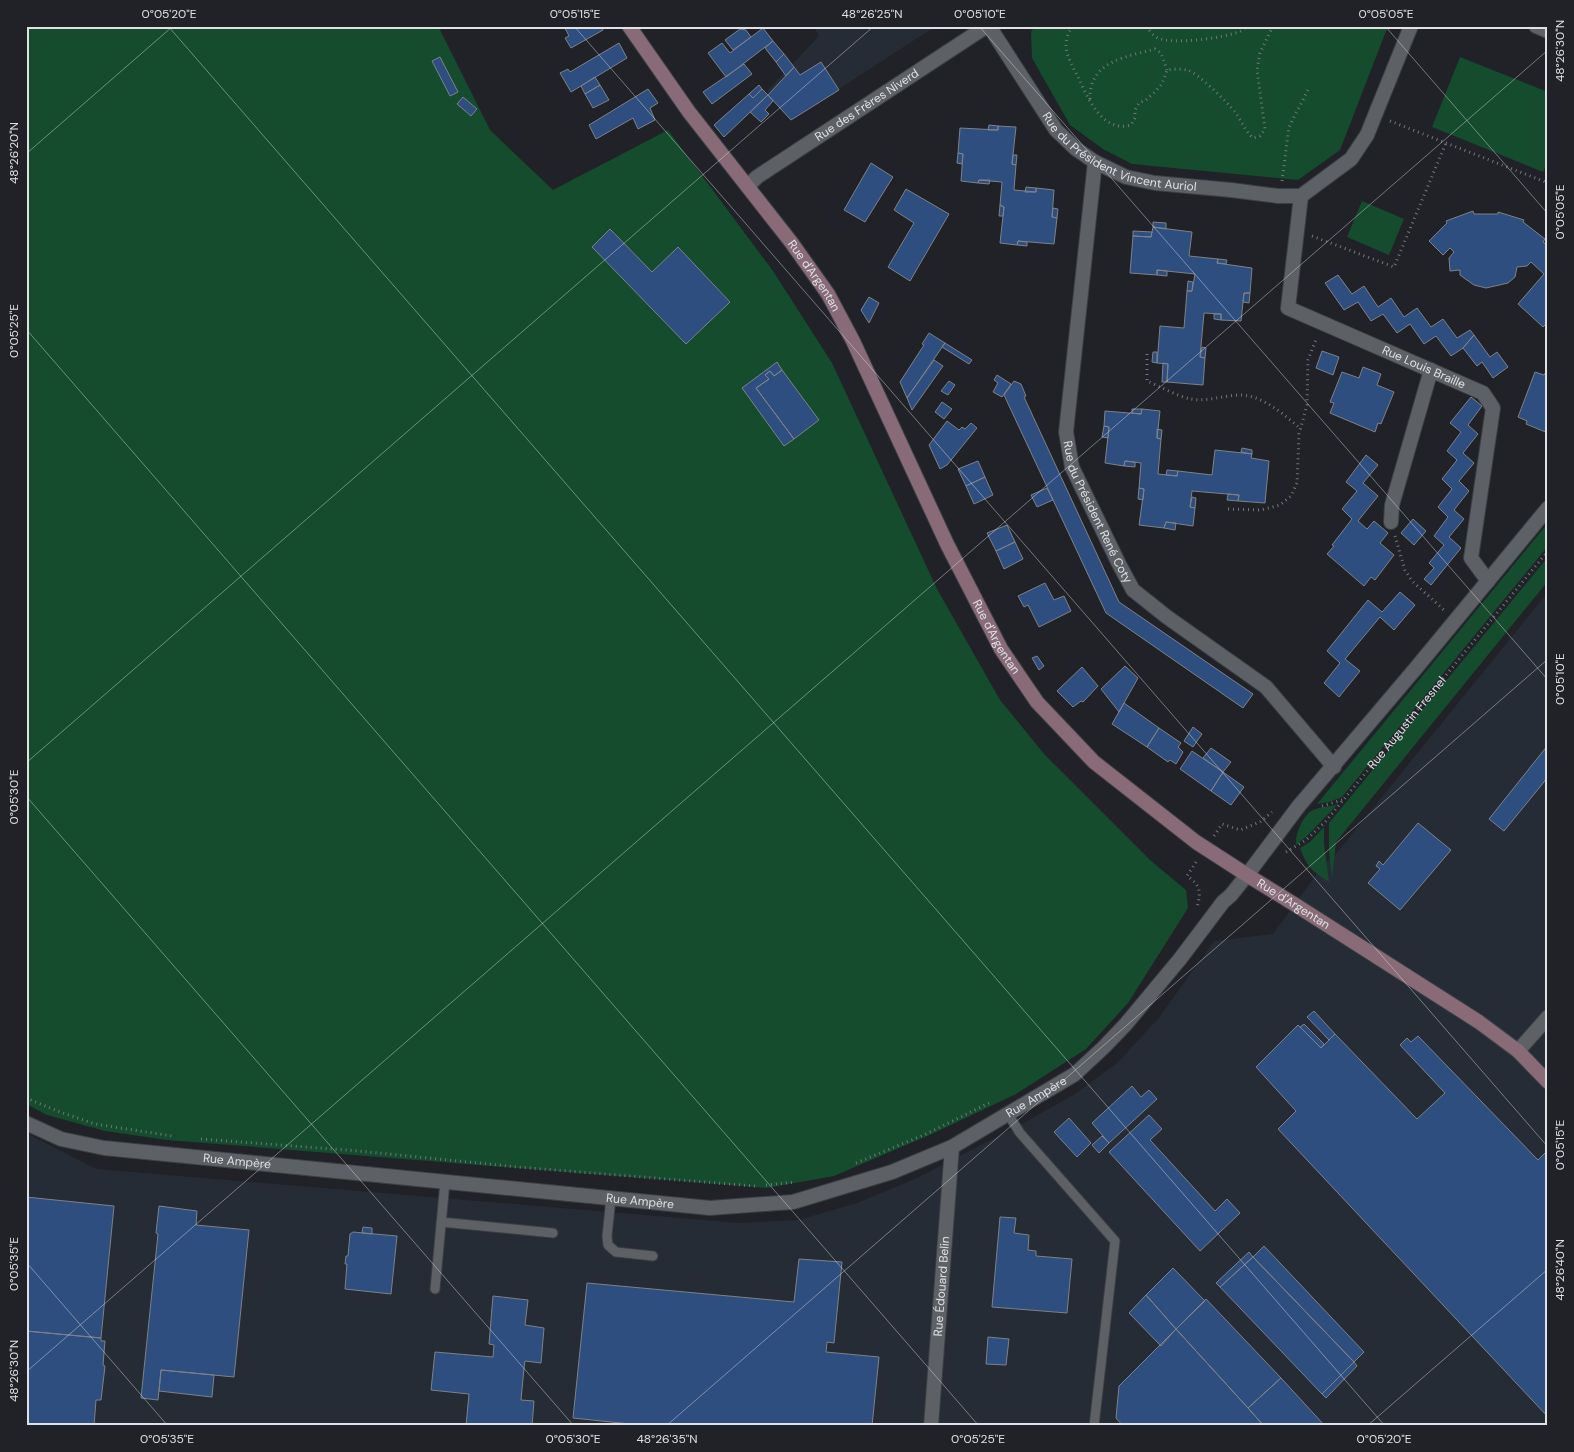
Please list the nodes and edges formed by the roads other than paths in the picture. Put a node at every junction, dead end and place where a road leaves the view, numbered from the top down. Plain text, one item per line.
1 (629, 26) edge
2 (988, 26) edge
3 (1411, 26) edge
4 (1536, 26) edge
5 (1548, 31) edge
6 (1096, 162) junction
7 (748, 186) junction
8 (1302, 196) junction
9 (1431, 370) junction
10 (1548, 508) edge
11 (1391, 522) road end
12 (1488, 580) junction
13 (1334, 767) junction
14 (1247, 876) junction
15 (1548, 1017) edge
16 (1518, 1051) junction
17 (1548, 1082) edge
18 (1008, 1114) junction
19 (26, 1123) edge
20 (952, 1147) junction
21 (445, 1182) junction
22 (611, 1198) junction
23 (441, 1222) junction
24 (553, 1234) dead end
25 (653, 1256) dead end
26 (434, 1289) dead end
27 (931, 1426) edge
28 (1094, 1426) edge

1 - 7 main road, Rue d'Argentan
2 - 6 street, Rue du Président Vincent Auriol
2 - 7 street, Rue des Frères Niverd
3 - 8 street
4 - 5 street
6 - 8 street, Rue du Président Vincent Auriol
6 - 13 street, Rue du Président René Coty
7 - 14 main road, Rue d'Argentan
8 - 9 street, Rue Louis Braille
9 - 11 street
9 - 12 street, Rue Louis Braille
10 - 12 street
12 - 13 street
13 - 14 street, Rue Ampère
14 - 16 main road, Rue d'Argentan
14 - 18 street, Rue Ampère
15 - 16 street
16 - 17 main road, Rue d'Argentan
18 - 20 street, Rue Ampère
18 - 28 lane
19 - 21 street, Rue Ampère
20 - 22 street, Rue Ampère
20 - 27 street, Rue Édouard Belin
21 - 22 street, Rue Ampère
21 - 23 lane
22 - 25 lane
23 - 24 lane
23 - 26 lane

